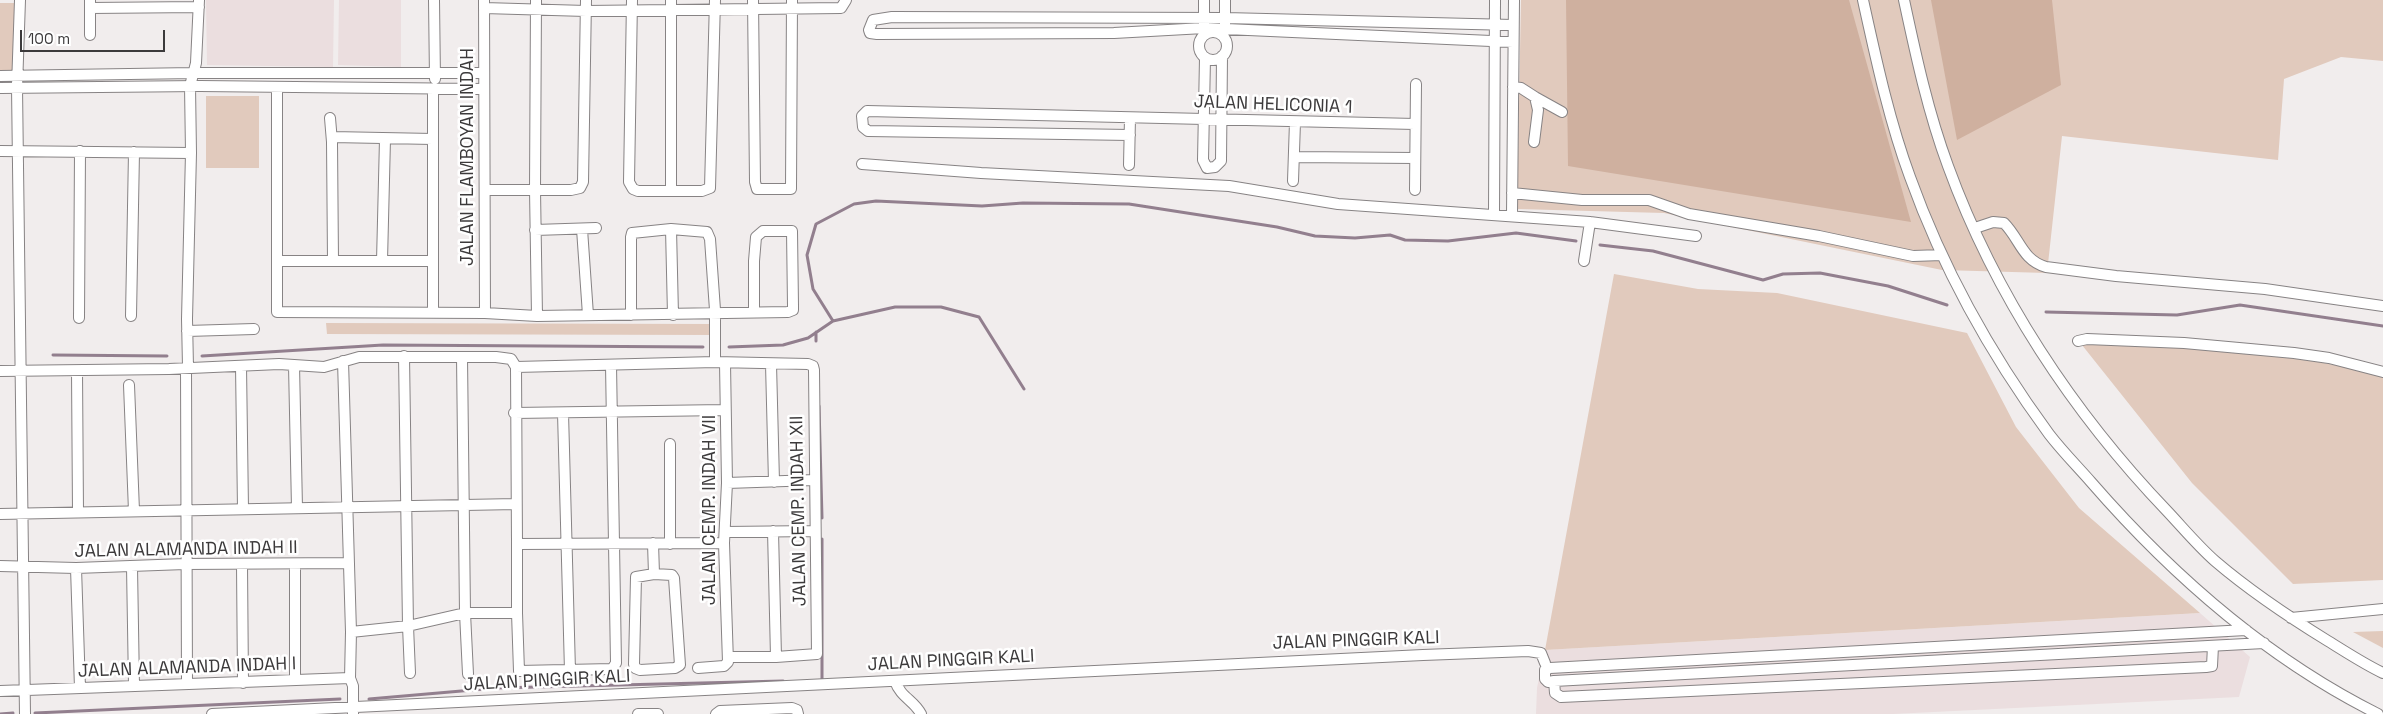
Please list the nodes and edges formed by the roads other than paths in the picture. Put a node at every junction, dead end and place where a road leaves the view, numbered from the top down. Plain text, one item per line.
1 (20, 0) edge
2 (434, 0) edge
3 (586, 0) edge
4 (846, 0) edge
5 (1204, 0) edge
6 (1225, 0) edge
7 (1495, 0) edge
8 (1514, 0) edge
9 (1863, 0) edge
10 (1904, 0) edge
11 (199, 3) edge
12 (90, 4) edge
13 (147, 4) edge
14 (484, 4) edge
15 (536, 5) edge
16 (632, 5) edge
17 (671, 5) edge
18 (715, 5) edge
19 (753, 5) edge
20 (792, 5) edge
21 (586, 11) junction
22 (1225, 18) junction
23 (1495, 24) junction
24 (1513, 25) junction
25 (1204, 27) junction
26 (1225, 29) junction
27 (90, 35) dead end
28 (1495, 41) junction
29 (1226, 42) junction
30 (1513, 42) junction
31 (1222, 56) junction
32 (1205, 58) junction
33 (194, 73) junction
34 (483, 73) junction
35 (435, 74) junction
36 (18, 75) junction
37 (0, 76) edge
38 (1416, 84) dead end
39 (190, 86) junction
40 (17, 87) junction
41 (277, 87) junction
42 (1513, 87) junction
43 (0, 88) edge
44 (434, 89) junction
45 (483, 89) junction
46 (1206, 89) junction
47 (1222, 89) junction
48 (1535, 97) junction
49 (1562, 112) dead end
50 (330, 118) dead end
51 (1130, 118) junction
52 (1205, 119) junction
53 (1222, 119) junction
54 (1295, 122) junction
55 (1415, 124) junction
56 (1130, 135) junction
57 (332, 137) junction
58 (385, 139) junction
59 (433, 139) junction
60 (1534, 142) dead end
61 (19, 150) junction
62 (0, 151) edge
63 (80, 151) junction
64 (134, 152) junction
65 (192, 153) junction
66 (1296, 157) junction
67 (1415, 158) junction
68 (862, 164) dead end
69 (1129, 165) dead end
70 (1293, 181) dead end
71 (485, 190) junction
72 (535, 190) junction
73 (671, 190) junction
74 (1415, 190) dead end
75 (1512, 192) junction
76 (1494, 214) junction
77 (1512, 215) junction
78 (1590, 222) junction
79 (596, 228) dead end
80 (1975, 228) junction
81 (582, 229) junction
82 (671, 229) junction
83 (536, 230) junction
84 (1696, 236) dead end
85 (1942, 255) junction
86 (277, 261) junction
87 (333, 261) junction
88 (382, 261) junction
89 (433, 261) junction
90 (1584, 261) dead end
91 (2383, 306) edge
92 (433, 312) junction
93 (754, 312) junction
94 (485, 313) junction
95 (588, 315) junction
96 (631, 315) junction
97 (673, 315) junction
98 (715, 315) junction
99 (131, 316) dead end
100 (537, 316) junction
101 (79, 318) dead end
102 (254, 329) dead end
103 (187, 336) junction
104 (2078, 341) dead end
105 (404, 356) junction
106 (462, 357) junction
107 (343, 361) junction
108 (720, 362) junction
109 (771, 364) junction
110 (294, 365) junction
111 (612, 365) junction
112 (187, 366) junction
113 (241, 366) junction
114 (516, 367) junction
115 (0, 371) edge
116 (21, 371) junction
117 (77, 371) junction
118 (2383, 372) edge
119 (129, 385) dead end
120 (726, 410) junction
121 (614, 412) junction
122 (514, 413) junction
123 (563, 413) junction
124 (670, 444) dead end
125 (815, 480) junction
126 (774, 482) junction
127 (727, 484) junction
128 (464, 504) junction
129 (516, 504) junction
130 (406, 506) junction
131 (348, 507) junction
132 (297, 508) junction
133 (243, 509) junction
134 (186, 510) junction
135 (134, 511) junction
136 (78, 512) junction
137 (23, 513) junction
138 (0, 514) edge
139 (773, 531) junction
140 (815, 531) junction
141 (724, 532) junction
142 (653, 543) junction
143 (724, 543) junction
144 (517, 544) junction
145 (615, 544) junction
146 (670, 544) junction
147 (567, 545) junction
148 (349, 563) junction
149 (185, 564) junction
150 (295, 564) junction
151 (242, 565) junction
152 (0, 566) edge
153 (23, 566) junction
154 (132, 567) junction
155 (76, 568) junction
156 (654, 574) junction
157 (2383, 609) edge
158 (517, 612) junction
159 (465, 613) junction
160 (2291, 618) junction
161 (408, 626) junction
162 (2246, 630) junction
163 (351, 632) junction
164 (1998, 642) junction
165 (2264, 643) junction
166 (2213, 646) junction
167 (728, 657) junction
168 (776, 657) junction
169 (1998, 658) junction
170 (1545, 663) dead end
171 (698, 668) dead end
172 (570, 671) junction
173 (410, 673) dead end
174 (2383, 673) edge
175 (468, 674) dead end
176 (295, 680) junction
177 (895, 681) junction
178 (1554, 682) junction
179 (243, 683) junction
180 (352, 683) junction
181 (187, 684) junction
182 (134, 686) junction
183 (80, 688) junction
184 (24, 690) junction
185 (0, 691) edge
186 (353, 707) edge
187 (24, 711) edge
188 (755, 712) edge
189 (212, 714) edge
190 (638, 714) edge
191 (657, 714) edge
192 (716, 714) edge
193 (798, 714) edge
194 (921, 714) edge
195 (2378, 714) edge

1 - 36 street
2 - 35 street
3 - 21 street
4 - 20 street
5 - 25 street
6 - 22 street
7 - 23 street
8 - 24 street
9 - 85 street
10 - 80 street
11 - 13 street
11 - 33 street
12 - 13 street
12 - 27 street
14 - 15 street
14 - 34 street, JALAN FLAMBOYAN INDAH
15 - 21 street
15 - 72 street
16 - 17 street
16 - 21 street
16 - 73 street
17 - 18 street
17 - 73 street
18 - 19 street
18 - 73 street
19 - 20 street
19 - 20 street
21 - 72 street
22 - 23 street
22 - 25 street
22 - 26 street
23 - 24 street
23 - 28 street
24 - 30 street
25 - 25 street
25 - 26 street
25 - 29 street
25 - 32 street
26 - 28 street
26 - 29 street
28 - 30 street
28 - 76 street
29 - 31 street
30 - 42 street
31 - 32 street
31 - 47 street
32 - 46 street
33 - 35 street
33 - 36 street
33 - 39 street
34 - 35 street
34 - 45 street, JALAN FLAMBOYAN INDAH
35 - 44 street
36 - 37 street
36 - 40 street
38 - 55 street
39 - 40 street
39 - 41 street
39 - 65 street
40 - 43 street
40 - 61 street
41 - 44 street
41 - 86 street
42 - 48 street
42 - 75 street
44 - 45 street
44 - 59 street
45 - 71 street, JALAN FLAMBOYAN INDAH
46 - 47 street
46 - 52 street
47 - 53 street
48 - 49 street
48 - 60 street
50 - 57 street
51 - 52 street, JALAN HELICONIA 1
51 - 56 street
51 - 56 street, JALAN HELICONIA 1
52 - 53 street, JALAN HELICONIA 1
52 - 53 street
53 - 54 street, JALAN HELICONIA 1
54 - 55 street, JALAN HELICONIA 1
54 - 66 street
55 - 67 street
56 - 69 street
57 - 58 street
57 - 87 street
58 - 59 street
58 - 88 street
59 - 89 street
61 - 62 street
61 - 63 street
61 - 116 street
63 - 64 street
63 - 101 street
64 - 65 street
64 - 99 street
65 - 103 street
66 - 67 street
66 - 70 street
67 - 74 street
68 - 76 street
71 - 72 street
71 - 94 street, JALAN FLAMBOYAN INDAH
72 - 83 street
75 - 77 street
75 - 85 street
76 - 77 street
77 - 78 street
78 - 84 street
78 - 90 street
79 - 81 street
80 - 91 street
80 - 160 street
81 - 83 street
81 - 95 street
82 - 96 street
82 - 97 street
82 - 98 street, JALAN CEMP. INDAH VII
83 - 100 street
85 - 162 street
86 - 87 street
86 - 92 street
87 - 88 street
88 - 89 street
89 - 92 street
92 - 94 street
93 - 93 street
93 - 98 street
94 - 100 street
95 - 96 street
95 - 100 street
96 - 97 street
97 - 98 street
98 - 108 street, JALAN CEMP. INDAH VII
102 - 103 street
103 - 112 street
104 - 118 street
105 - 106 street
105 - 107 street
105 - 130 street
106 - 114 street
106 - 128 street
107 - 110 street
107 - 131 street
108 - 109 street, JALAN CEMP. INDAH XII
108 - 111 street, JALAN CEMP. INDAH XII
108 - 120 street, JALAN CEMP. INDAH VII
109 - 125 street, JALAN CEMP. INDAH XII
109 - 126 street
110 - 113 street
110 - 132 street
111 - 114 street, JALAN CEMP. INDAH XII
111 - 121 street
112 - 113 street
112 - 117 street
112 - 134 street
113 - 133 street
114 - 122 street
115 - 116 street
116 - 117 street
116 - 137 street
117 - 136 street
119 - 135 street
120 - 121 street
120 - 127 street, JALAN CEMP. INDAH VII
121 - 123 street
121 - 145 street
122 - 123 street
122 - 129 street
123 - 147 street
124 - 146 street
125 - 126 street
125 - 140 street, JALAN CEMP. INDAH XII
126 - 127 street
127 - 141 street, JALAN CEMP. INDAH VII
128 - 129 street
128 - 130 street
128 - 159 street
129 - 144 street
130 - 131 street
130 - 161 street
131 - 132 street
131 - 148 street
132 - 133 street
133 - 134 street
134 - 135 street
134 - 149 street
135 - 136 street
136 - 137 street
137 - 138 street
137 - 153 street
139 - 140 street
139 - 141 street
139 - 168 street
140 - 168 street, JALAN CEMP. INDAH XII
141 - 143 street, JALAN CEMP. INDAH VII
142 - 145 street
142 - 146 street
142 - 156 street
143 - 146 street
143 - 167 street, JALAN CEMP. INDAH VII
144 - 147 street
144 - 158 street
145 - 147 street
145 - 172 street
147 - 172 street
148 - 150 street, JALAN ALAMANDA INDAH II
148 - 163 street
149 - 151 street, JALAN ALAMANDA INDAH II
149 - 154 street, JALAN ALAMANDA INDAH II
149 - 181 street
150 - 151 street, JALAN ALAMANDA INDAH II
150 - 176 street
151 - 179 street
152 - 153 street, JALAN ALAMANDA INDAH II
153 - 155 street, JALAN ALAMANDA INDAH II
153 - 184 street
154 - 155 street, JALAN ALAMANDA INDAH II
154 - 182 street
155 - 183 street
156 - 156 street
157 - 160 street
158 - 159 street
158 - 172 street
159 - 161 street
159 - 175 street
160 - 174 street
161 - 163 street
161 - 173 street
162 - 164 street
162 - 165 street
163 - 180 street
164 - 169 street
164 - 178 street
165 - 166 street
165 - 195 street
166 - 169 street
166 - 178 street
167 - 168 street, JALAN CEMP. INDAH XII
167 - 171 street
169 - 178 street
170 - 177 street, JALAN PINGGIR KALI
176 - 179 street, JALAN ALAMANDA INDAH I
176 - 180 street, JALAN ALAMANDA INDAH I
177 - 186 street, JALAN PINGGIR KALI
177 - 194 street
179 - 181 street, JALAN ALAMANDA INDAH I
180 - 186 street
181 - 182 street, JALAN ALAMANDA INDAH I
182 - 183 street, JALAN ALAMANDA INDAH I
183 - 184 street, JALAN ALAMANDA INDAH I
184 - 185 street, JALAN ALAMANDA INDAH I
184 - 187 street
186 - 189 street, JALAN PINGGIR KALI
188 - 192 street
188 - 193 street
190 - 191 street

